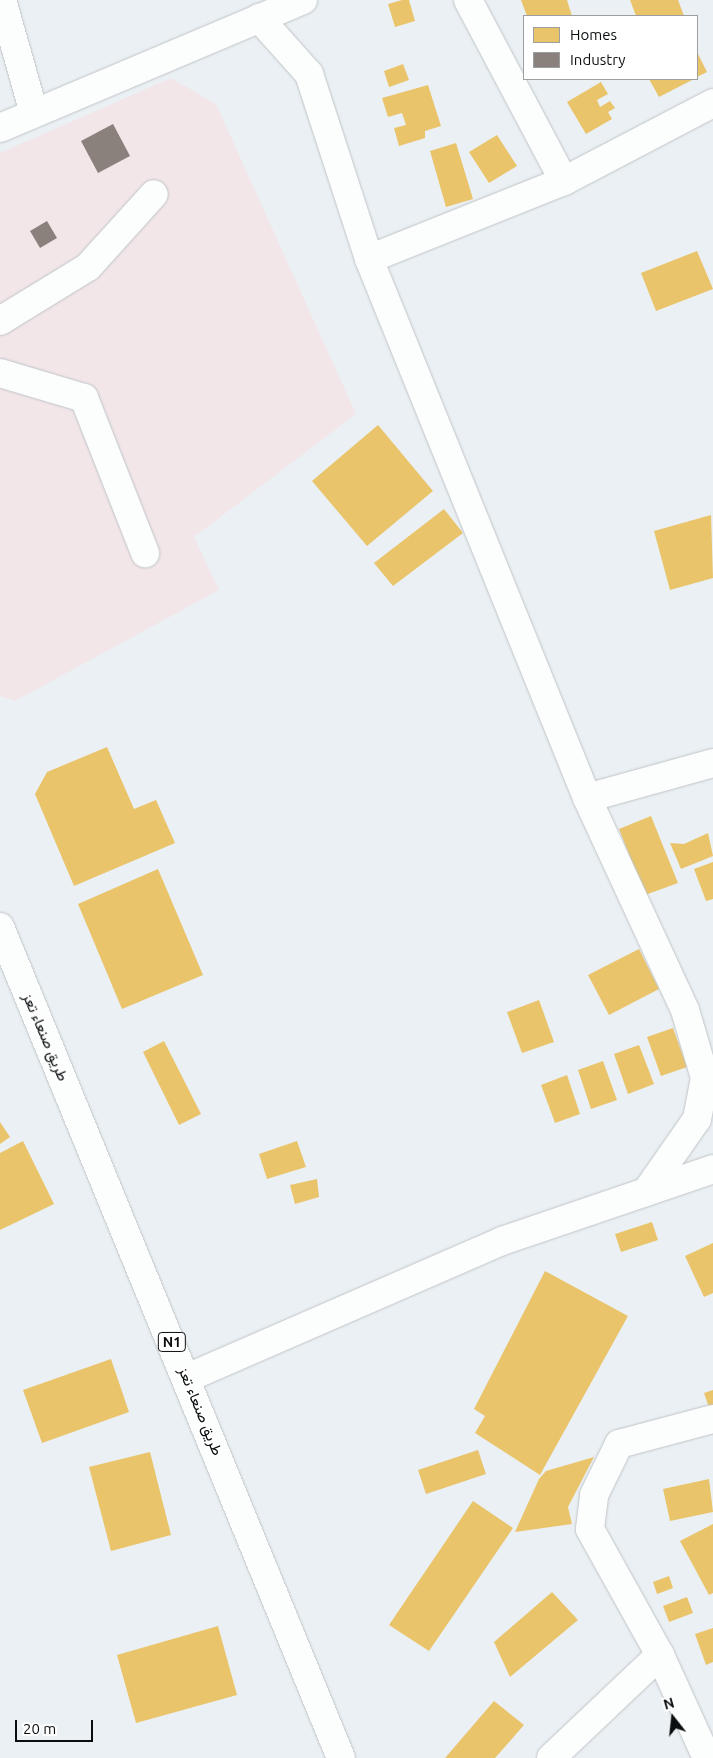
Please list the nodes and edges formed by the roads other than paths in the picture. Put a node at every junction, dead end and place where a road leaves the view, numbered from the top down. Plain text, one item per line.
1 (2, 0) edge
2 (303, 0) edge
3 (468, 0) edge
4 (260, 18) junction
5 (713, 104) edge
6 (34, 113) junction
7 (0, 128) edge
8 (564, 181) junction
9 (154, 194) dead end
10 (369, 259) junction
11 (0, 321) edge
12 (0, 373) edge
13 (145, 553) dead end
14 (713, 763) edge
15 (587, 798) junction
16 (0, 927) edge
17 (713, 1169) edge
18 (646, 1192) junction
19 (188, 1378) junction
20 (713, 1419) edge
21 (660, 1655) junction
22 (341, 1758) edge
23 (551, 1758) edge
24 (707, 1758) edge

1 - 6 main road
2 - 4 main road
3 - 8 main road
4 - 6 main road
4 - 10 main road
5 - 8 main road
6 - 7 main road
8 - 10 main road
9 - 11 main road
10 - 15 main road
12 - 13 main road
14 - 15 main road
15 - 18 main road
16 - 19 main road, طريق صنعاء تعز / N1
17 - 18 main road
18 - 19 main road
19 - 22 main road, طريق صنعاء تعز / N1
20 - 21 main road
21 - 23 main road
21 - 24 main road

